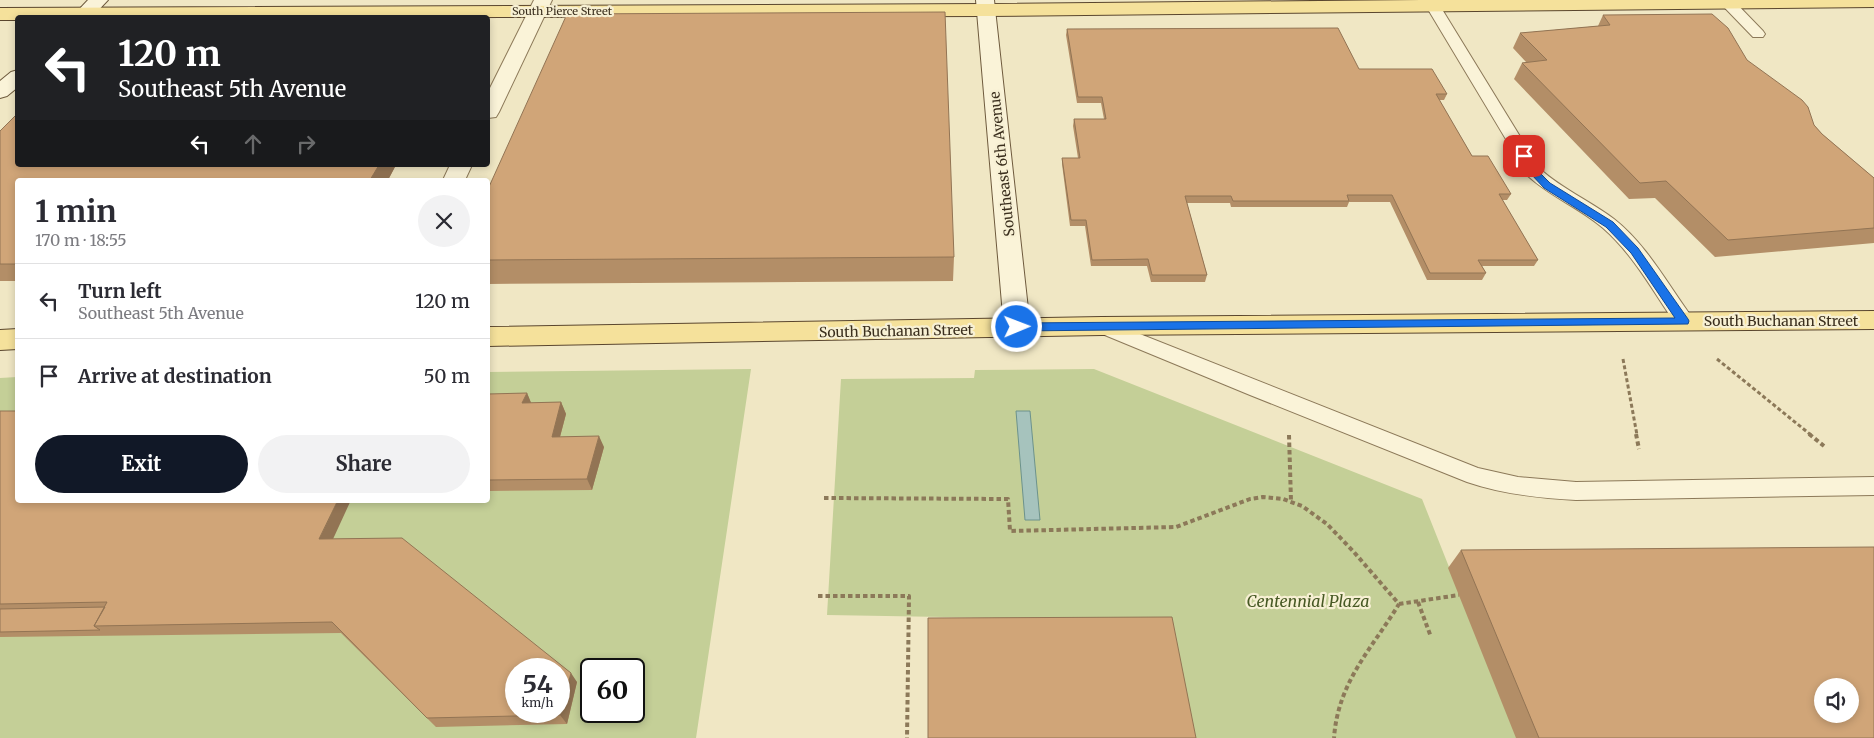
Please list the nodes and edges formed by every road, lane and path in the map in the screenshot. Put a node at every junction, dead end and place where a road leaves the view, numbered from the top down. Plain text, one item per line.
1 (99, 0) edge
2 (1874, 1) edge
3 (1431, 3) edge
4 (1728, 3) junction
5 (540, 5) edge
6 (986, 5) edge
7 (0, 14) edge
8 (82, 15) edge
9 (1758, 34) dead end
10 (15, 79) edge
11 (0, 92) edge
12 (490, 108) edge
13 (1874, 320) edge
14 (1684, 321) junction
15 (1102, 326) junction
16 (1017, 327) junction
17 (490, 336) edge
18 (15, 339) edge
19 (0, 340) edge
20 (1624, 359) dead end
21 (1717, 359) dead end
22 (1289, 435) dead end
23 (1824, 446) dead end
24 (1639, 449) dead end
25 (1874, 486) edge
26 (824, 498) dead end
27 (1291, 501) junction
28 (1458, 595) dead end
29 (818, 596) dead end
30 (1418, 602) junction
31 (1399, 604) junction
32 (1430, 637) dead end
33 (907, 738) edge
34 (1334, 738) edge

1 - 8 main road
2 - 4 main road, South Pierce Street
3 - 4 main road, South Pierce Street
3 - 6 main road, South Pierce Street
3 - 14 lane
4 - 9 lane
5 - 6 main road, South Pierce Street
5 - 8 main road, South Pierce Street
5 - 12 main road
6 - 16 main road, Southeast 6th Avenue
7 - 8 main road, South Pierce Street
10 - 11 main road
13 - 14 main road, South Buchanan Street
14 - 15 main road, South Buchanan Street
15 - 16 main road, South Buchanan Street
15 - 25 lane
16 - 17 main road, South Buchanan Street
18 - 19 main road
20 - 24 path
21 - 23 path
22 - 27 path
26 - 27 path
27 - 31 path
28 - 30 path
29 - 33 path
30 - 31 path
30 - 32 path
31 - 34 path

